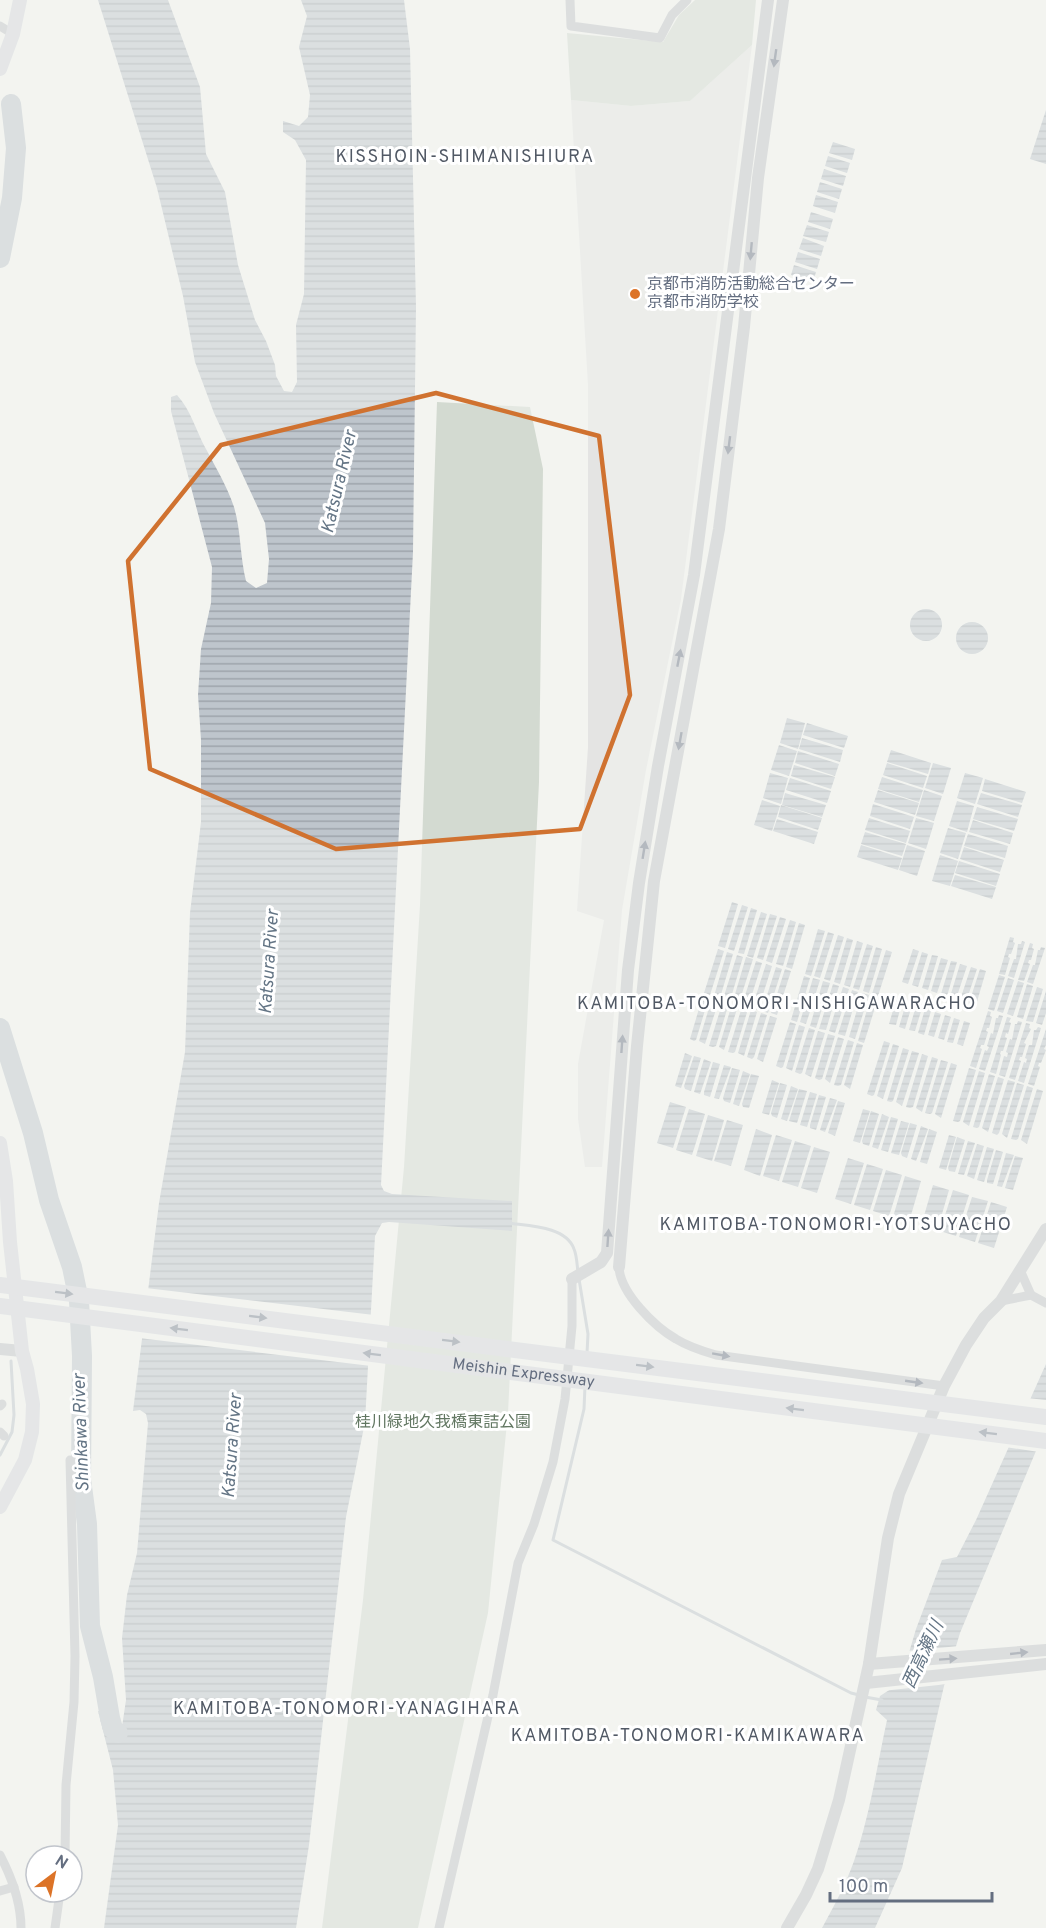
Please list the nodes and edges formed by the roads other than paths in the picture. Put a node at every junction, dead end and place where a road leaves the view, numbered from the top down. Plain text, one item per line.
1 (20, 0) edge
2 (570, 0) edge
3 (687, 0) edge
4 (768, 0) edge
5 (783, 0) edge
6 (0, 26) edge
7 (13, 34) junction
8 (0, 69) edge
9 (658, 766) junction
10 (674, 769) junction
11 (0, 1143) edge
12 (1046, 1229) edge
13 (5, 1242) edge
14 (619, 1267) joint
15 (1020, 1270) junction
16 (573, 1279) joint
17 (3, 1285) edge
18 (1031, 1295) junction
19 (1001, 1301) junction
20 (1046, 1303) edge
21 (5, 1307) edge
22 (0, 1349) edge
23 (22, 1351) junction
24 (944, 1386) junction
25 (1046, 1417) edge
26 (1046, 1441) edge
27 (70, 1460) dead end
28 (0, 1508) edge
29 (1046, 1650) edge
30 (992, 1656) junction
31 (869, 1664) junction
32 (1046, 1664) edge
33 (993, 1670) junction
34 (866, 1683) junction
35 (65, 1844) edge
36 (0, 1855) edge
37 (14, 1887) junction
38 (0, 1891) edge
39 (58, 1904) edge
40 (21, 1928) edge
41 (55, 1928) edge
42 (439, 1928) edge
43 (787, 1928) edge

1 - 7 main road
2 - 3 street
9 -> 4 street
5 -> 10 street
6 - 7 street
7 - 8 main road
9 - 10 street
16 -> 9 street
10 - 14 street
11 - 13 main road
12 - 15 street
13 - 23 main road
14 -> 24 street
15 - 18 street
15 - 19 street
16 - 42 street
17 -> 25 highway, Meishin Expressway
18 - 19 street
18 - 20 street
19 - 24 street
26 -> 21 highway, Meishin Expressway
22 - 23 street
23 - 28 main road
24 - 31 street
27 - 35 street
30 -> 29 street
31 -> 30 street
30 - 33 street
31 - 34 street
32 - 33 street
33 - 34 street
34 - 43 street
36 - 37 street
37 - 38 street
37 - 40 street
39 - 41 street

